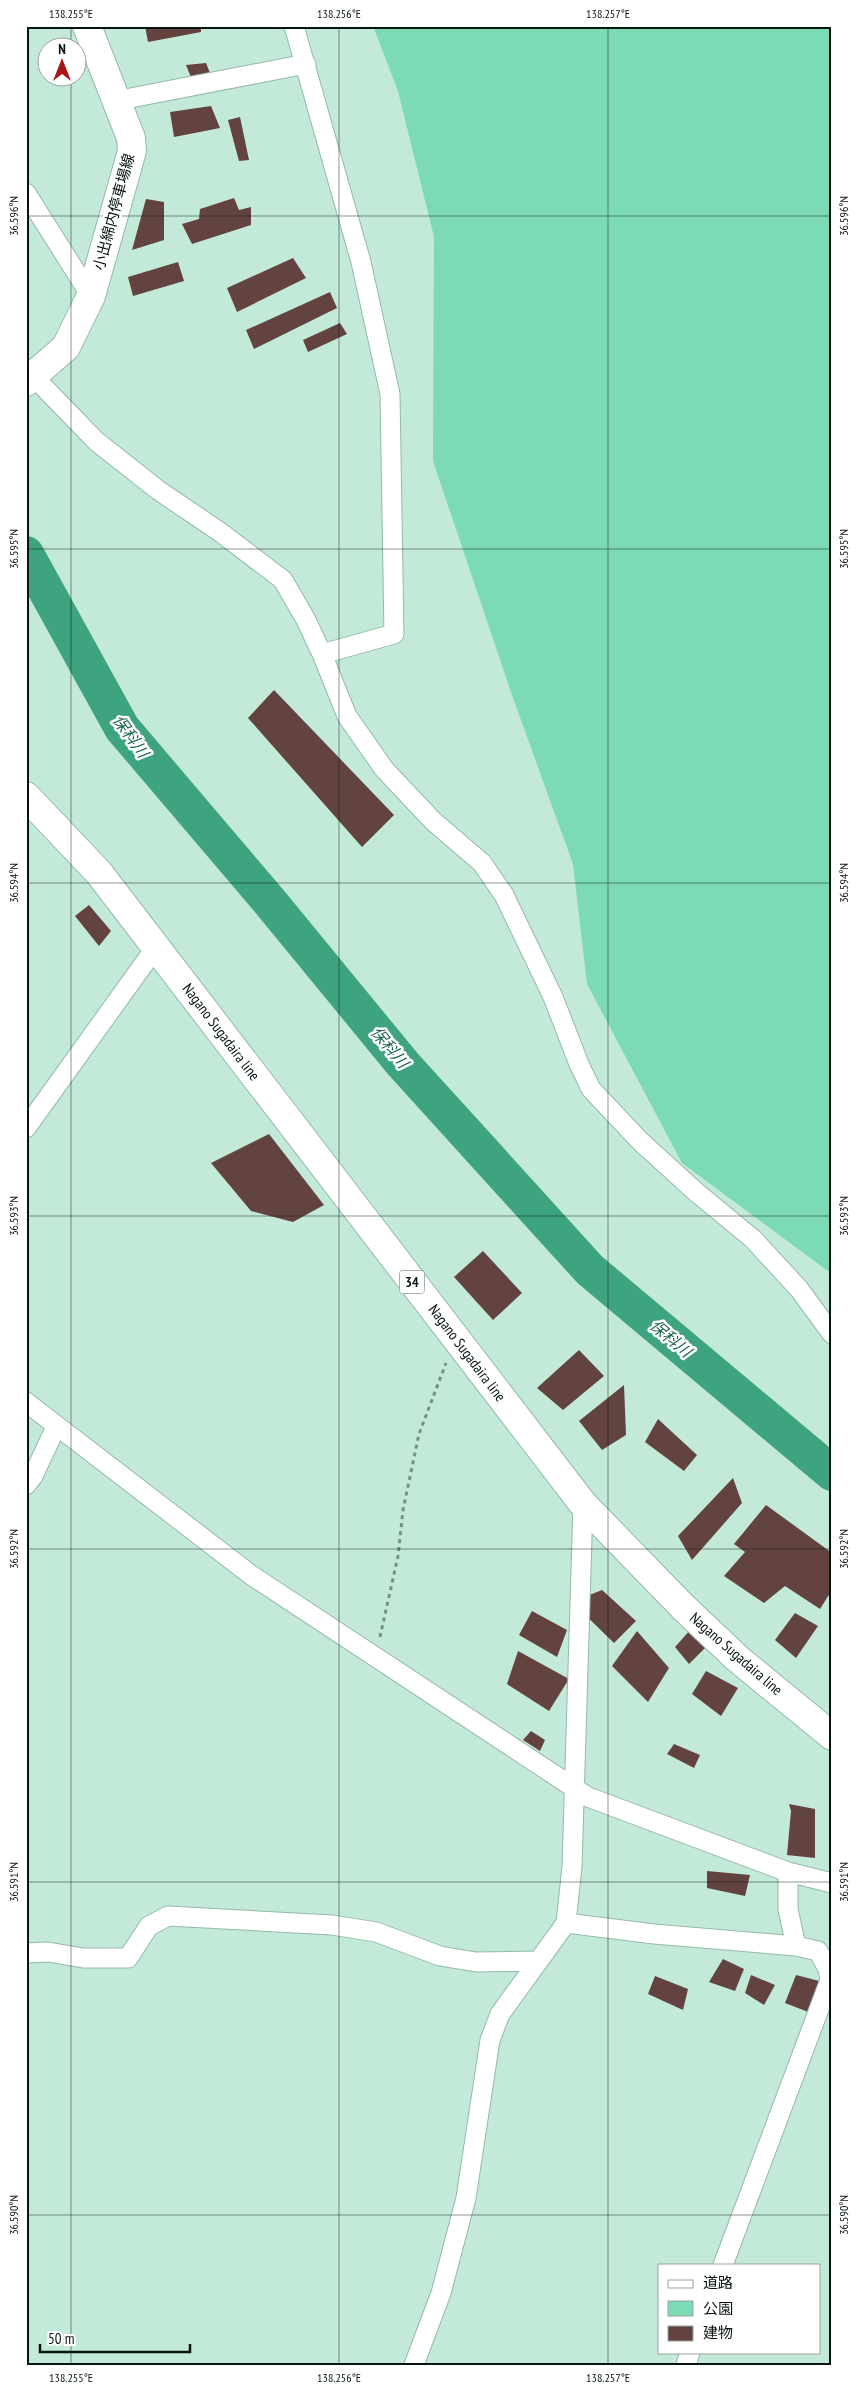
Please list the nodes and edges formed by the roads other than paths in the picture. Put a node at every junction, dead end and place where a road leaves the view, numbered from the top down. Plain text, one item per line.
1 (87, 26) edge
2 (294, 26) edge
3 (306, 64) junction
4 (115, 101) junction
5 (26, 193) edge
6 (91, 296) junction
7 (30, 379) edge
8 (322, 654) junction
9 (26, 796) edge
10 (156, 947) junction
11 (26, 1128) edge
12 (832, 1334) edge
13 (26, 1402) edge
14 (56, 1427) junction
15 (26, 1485) edge
16 (582, 1504) junction
17 (832, 1736) edge
18 (573, 1787) junction
19 (788, 1872) junction
20 (832, 1883) edge
21 (566, 1923) junction
22 (796, 1946) junction
23 (825, 1951) edge
24 (26, 1953) edge
25 (538, 1961) junction
26 (723, 2264) edge
27 (414, 2365) edge

1 - 4 main road, 小出綿内停車場線
2 - 3 street
3 - 4 street
3 - 8 street
4 - 6 main road, 小出綿内停車場線
5 - 6 street
6 - 7 main road, 小出綿内停車場線
7 - 8 street
8 - 12 street
9 - 10 main road, Nagano Sugadaira line / 34
10 - 11 street
10 - 16 main road, Nagano Sugadaira line / 34
13 - 14 street
14 - 15 street
14 - 18 street
16 - 17 main road, Nagano Sugadaira line / 34
16 - 18 street
18 - 19 street
18 - 21 street
19 - 20 street
19 - 22 street
21 - 22 street
21 - 25 street
22 - 23 street
23 - 26 street
24 - 25 street
25 - 27 street

